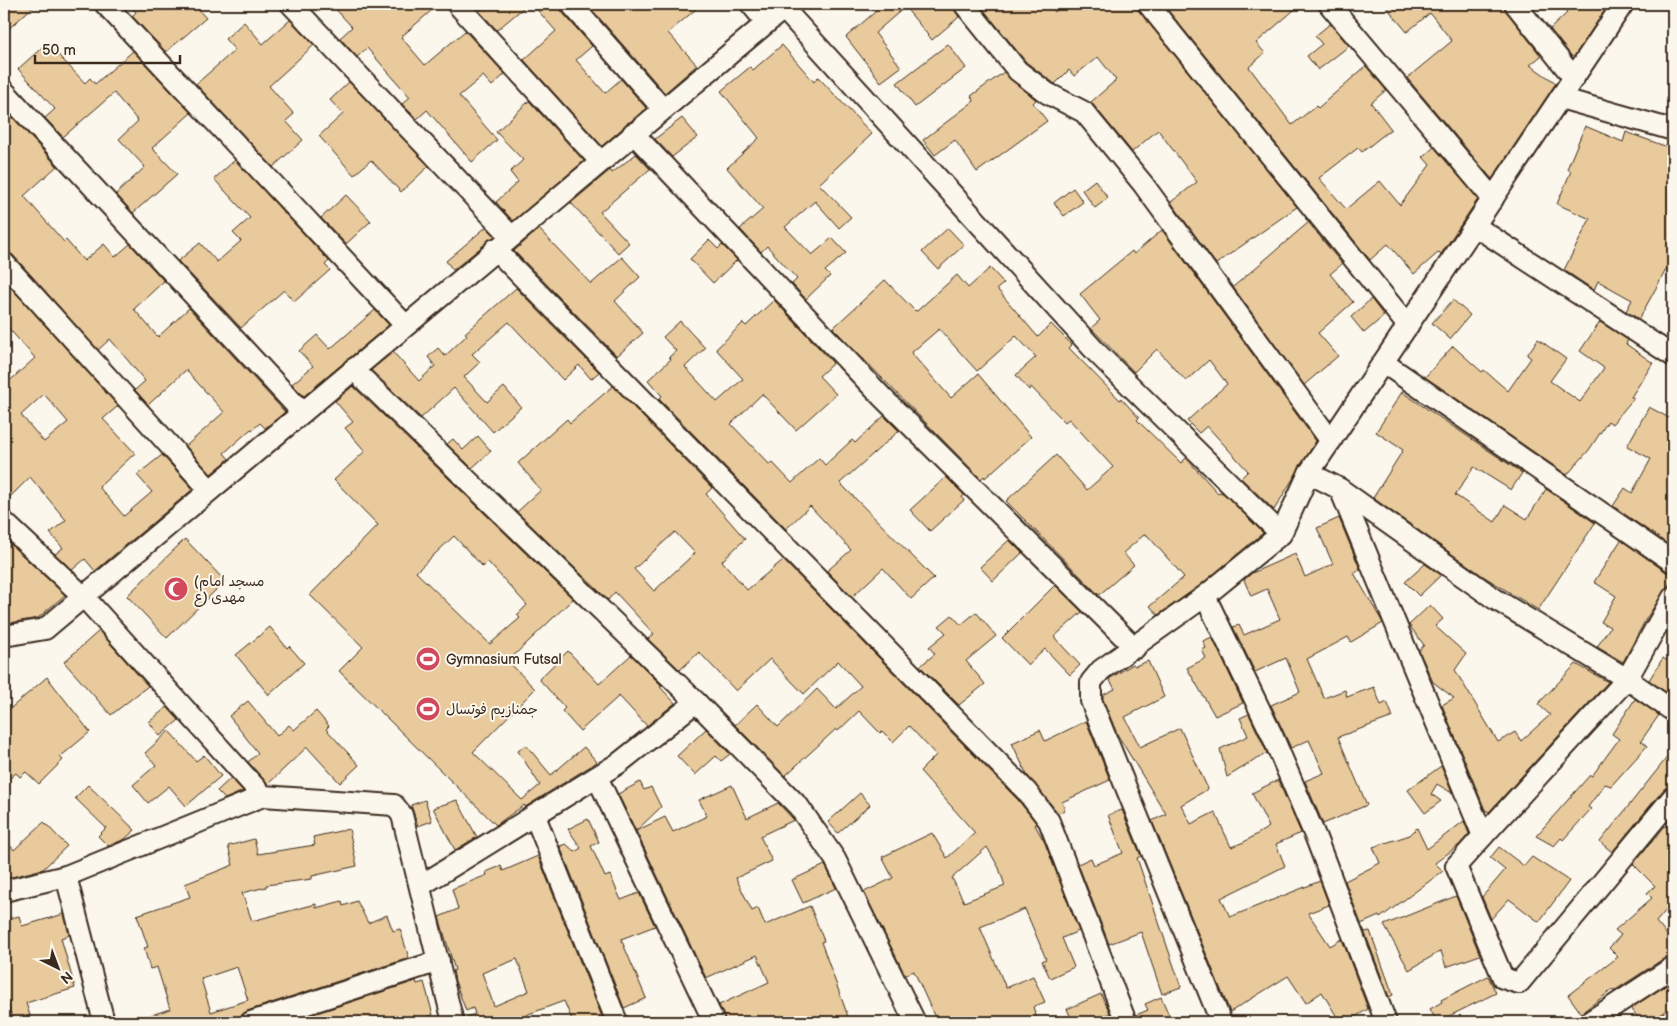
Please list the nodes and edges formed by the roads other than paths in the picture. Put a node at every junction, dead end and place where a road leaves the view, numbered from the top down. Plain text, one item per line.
1 (105, 4) edge
2 (291, 4) edge
3 (457, 4) edge
4 (571, 4) edge
5 (751, 4) edge
6 (964, 4) edge
7 (1148, 4) edge
8 (1329, 4) edge
9 (1515, 4) edge
10 (1623, 4) edge
11 (786, 6) edge
12 (766, 22) junction
13 (1574, 78) junction
14 (4, 91) edge
15 (1560, 98) junction
16 (662, 108) junction
17 (1673, 130) edge
18 (633, 133) junction
19 (600, 161) junction
20 (1493, 199) junction
21 (1474, 226) junction
22 (510, 236) junction
23 (495, 249) junction
24 (4, 263) edge
25 (405, 325) junction
26 (1408, 326) junction
27 (1673, 356) edge
28 (1384, 363) junction
29 (353, 369) junction
30 (302, 412) junction
31 (1332, 441) junction
32 (1310, 473) junction
33 (209, 489) junction
34 (1340, 489) junction
35 (4, 522) edge
36 (1282, 534) junction
37 (1673, 562) edge
38 (1205, 596) junction
39 (84, 597) junction
40 (1673, 597) edge
41 (4, 636) edge
42 (1135, 648) junction
43 (1627, 679) junction
44 (696, 702) junction
45 (1673, 712) edge
46 (597, 777) junction
47 (264, 796) junction
48 (1673, 797) edge
49 (535, 816) junction
50 (1484, 836) junction
51 (66, 876) junction
52 (420, 886) junction
53 (4, 891) edge
54 (440, 961) junction
55 (1673, 967) edge
56 (104, 1022) edge
57 (251, 1022) edge
58 (453, 1022) edge
59 (616, 1022) edge
60 (714, 1022) edge
61 (915, 1022) edge
62 (1126, 1022) edge
63 (1221, 1022) edge
64 (1386, 1022) edge
65 (1589, 1022) edge

1 - 25 street
2 - 22 street
3 - 19 street
4 - 16 street
5 - 12 street
6 - 31 street
7 - 26 street
8 - 20 street
9 - 13 street
10 - 13 street
11 - 12 street
11 - 36 street
12 - 16 street
13 - 15 street
14 - 30 street
15 - 17 street
15 - 20 street
16 - 18 street
18 - 19 street
18 - 42 street
19 - 22 street
20 - 21 street
21 - 26 street
21 - 27 street
22 - 23 street
23 - 25 street
23 - 62 street
24 - 33 street
25 - 29 street
26 - 28 street
28 - 31 street
28 - 37 street
29 - 30 street
29 - 44 street
30 - 33 street
31 - 32 street
32 - 34 street
32 - 36 street
33 - 39 street
34 - 43 street
34 - 50 street
35 - 39 street
36 - 38 street
38 - 42 street
38 - 64 street
39 - 41 street
39 - 47 street
40 - 43 street
42 - 63 street
43 - 45 street
43 - 50 street
44 - 46 street
44 - 61 street
46 - 49 street
46 - 60 street
47 - 51 street
47 - 52 street
48 - 50 street
49 - 52 street
49 - 59 street
51 - 53 street
51 - 56 street
52 - 54 street
54 - 57 street
54 - 58 street
55 - 65 street

